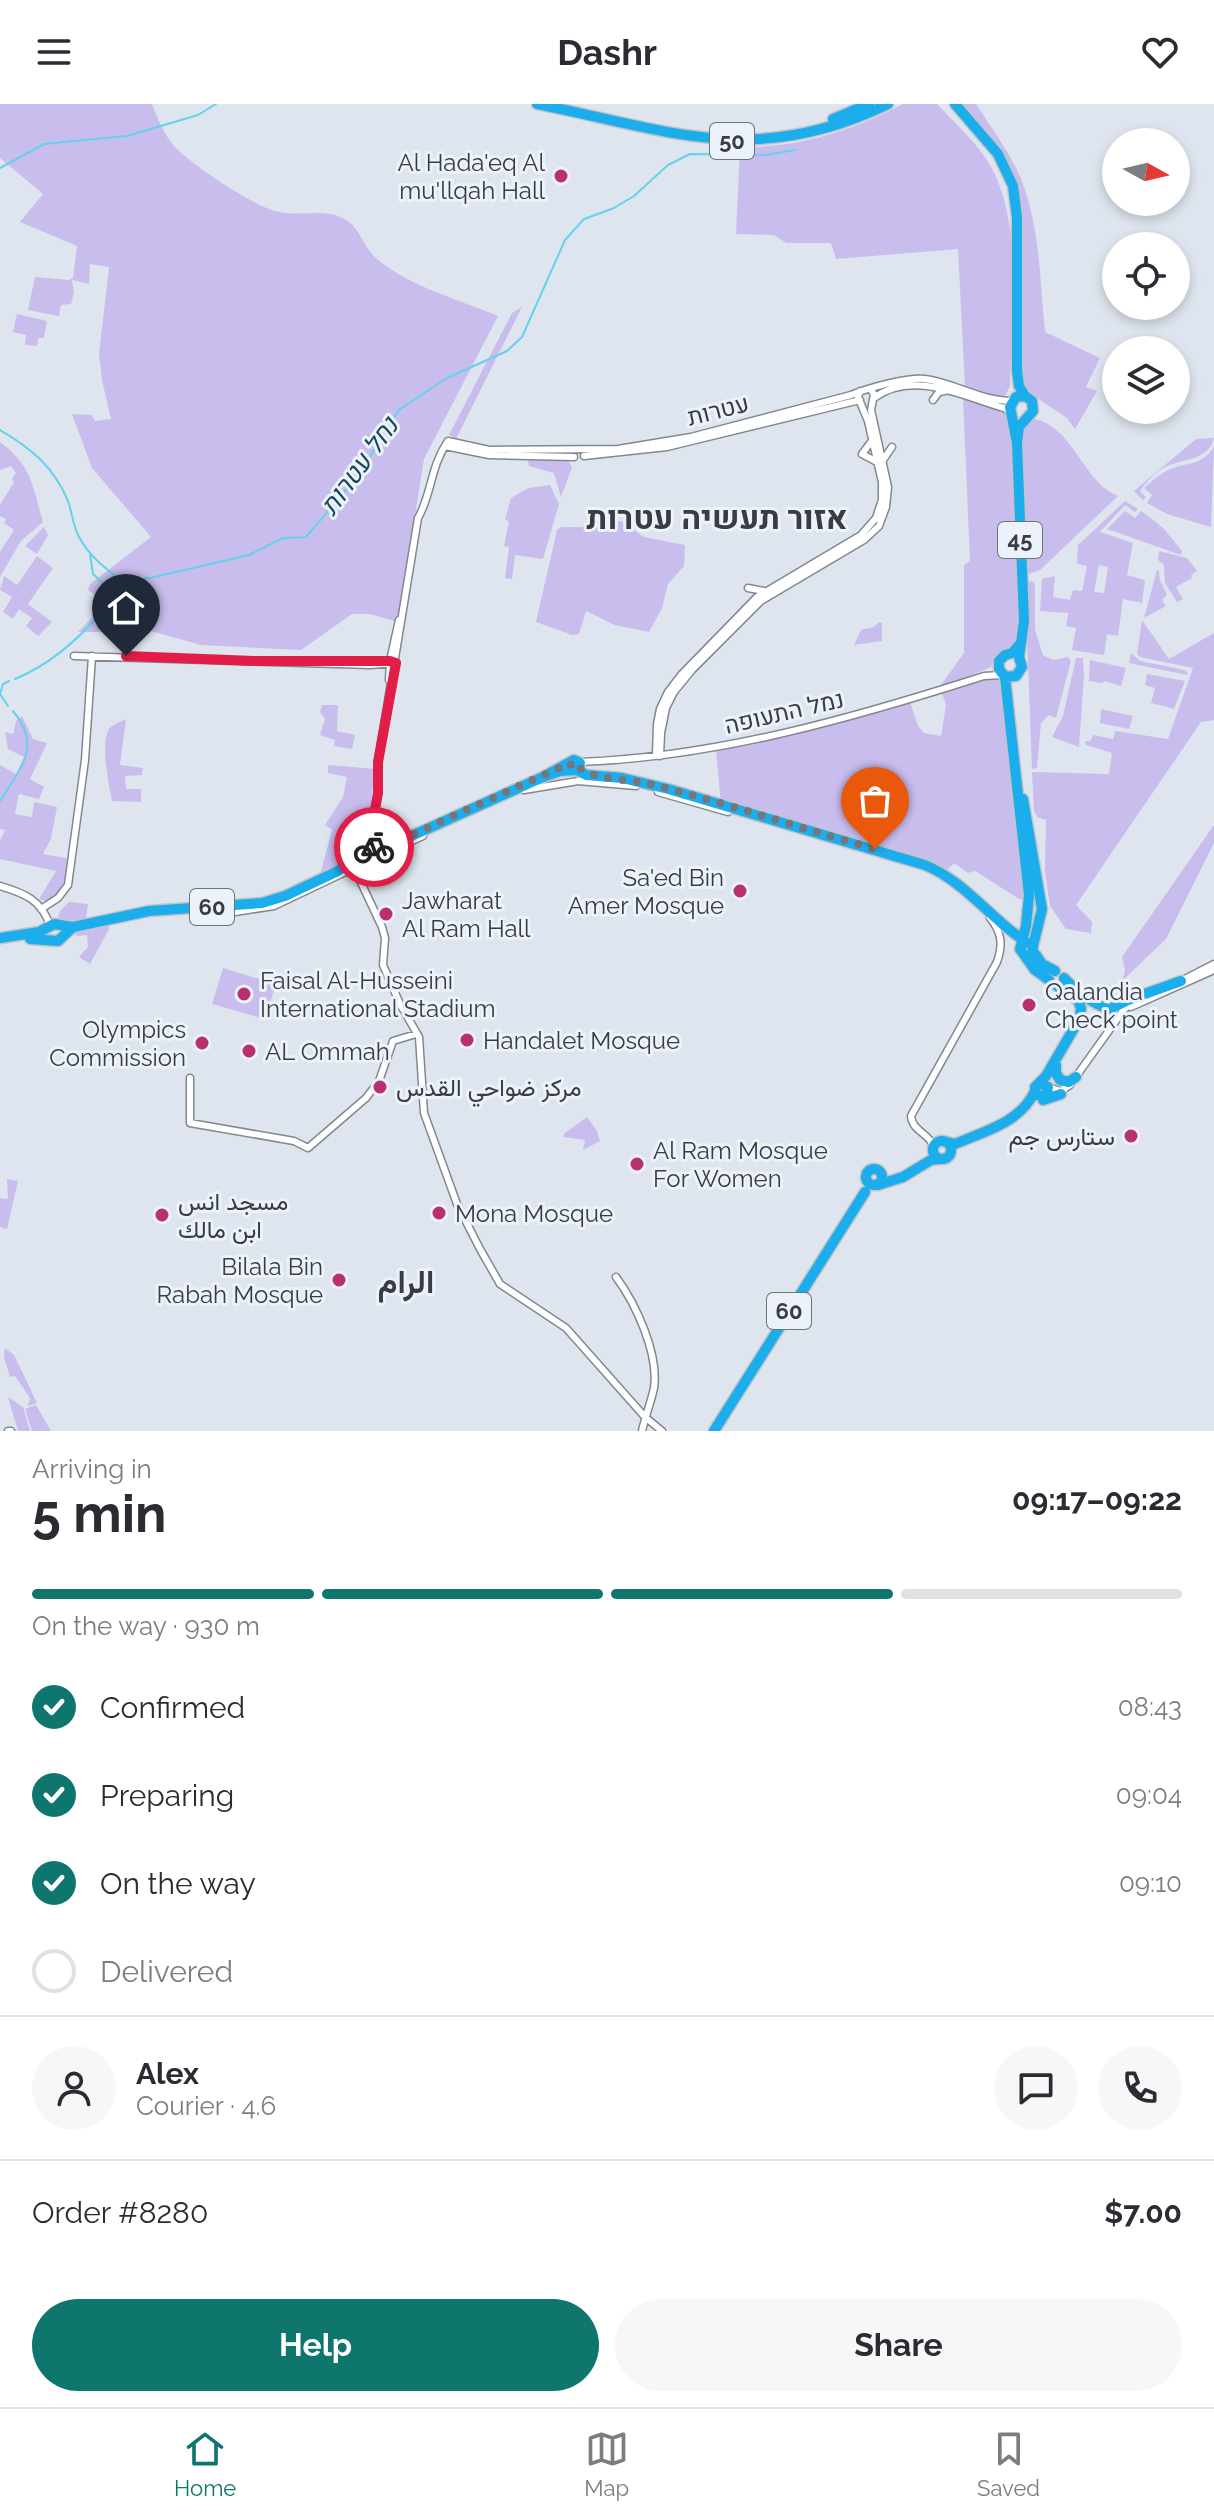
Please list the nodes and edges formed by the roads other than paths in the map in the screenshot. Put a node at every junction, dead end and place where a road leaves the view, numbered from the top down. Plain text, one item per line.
1 (537, 104) edge
2 (869, 104) edge
3 (888, 104) edge
4 (947, 104) edge
5 (955, 104) edge
6 (573, 107) edge
7 (1017, 233) junction
8 (1017, 370) junction
9 (870, 389) junction
10 (860, 391) junction
11 (947, 391) junction
12 (1025, 396) junction
13 (873, 400) junction
14 (933, 400) dead end
15 (861, 401) junction
16 (1012, 407) junction
17 (1026, 419) junction
18 (872, 438) junction
19 (1017, 443) junction
20 (892, 447) dead end
21 (584, 452) junction
22 (880, 461) junction
23 (409, 585) junction
24 (748, 588) dead end
25 (764, 591) junction
26 (725, 639) junction
27 (392, 650) junction
28 (74, 656) dead end
29 (92, 656) junction
30 (1020, 656) junction
31 (379, 663) junction
32 (998, 663) junction
33 (391, 665) junction
34 (984, 676) junction
35 (1007, 676) junction
36 (658, 756) junction
37 (578, 766) junction
38 (1016, 772) junction
39 (592, 775) junction
40 (543, 777) junction
41 (365, 849) junction
42 (355, 871) junction
43 (0, 886) edge
44 (41, 909) junction
45 (235, 912) dead end
46 (56, 928) junction
47 (1012, 932) junction
48 (0, 940) edge
49 (1034, 941) junction
50 (1214, 964) edge
51 (1214, 970) edge
52 (1056, 980) junction
53 (1181, 981) junction
54 (416, 1034) junction
55 (1056, 1065) junction
56 (1076, 1077) junction
57 (190, 1078) dead end
58 (1043, 1089) junction
59 (1061, 1094) junction
60 (1022, 1114) junction
61 (941, 1149) junction
62 (616, 1277) dead end
63 (645, 1417) junction
64 (642, 1431) edge
65 (662, 1431) edge
66 (714, 1431) edge

1 - 6 highway, 50
2 - 6 highway, 50
3 - 6 highway, 50
4 - 7 highway, 45
5 - 7 highway, 45
7 - 8 highway, 45
8 - 12 highway, 45
8 - 16 highway, 45
9 - 10 street, עטרות
9 - 13 street
9 - 16 street
10 - 15 street
10 - 21 street, עטרות
11 - 13 street
11 - 14 street
11 - 16 street
12 - 16 highway
12 - 17 highway, 45
13 - 15 street, עטרות
13 - 22 street
15 - 18 street
15 - 21 street, עטרות
16 - 17 highway
16 - 19 highway, 45
17 - 19 highway, 45
18 - 22 street
18 - 22 street
19 - 30 highway, 45
20 - 22 street
21 - 23 street
22 - 25 street
22 - 26 street
23 - 27 street
23 - 33 street
24 - 25 street
25 - 26 street
26 - 36 street
27 - 31 street
27 - 33 street
28 - 29 street
29 - 31 street
29 - 44 street
30 - 32 highway, 45
30 - 35 highway, 45
31 - 33 street
31 - 33 street
32 - 34 street, נמל התעופה
32 - 35 highway, 45
33 - 41 street
34 - 35 street, נמל התעופה
34 - 36 street, נמל התעופה
35 - 38 highway, 45
36 - 37 street, נמל התעופה
37 - 39 highway, 60
37 - 40 highway, 60
38 - 47 highway
38 - 49 highway
39 - 40 highway, 60
39 - 47 highway, 60
40 - 41 highway, 60
41 - 42 street
41 - 42 highway
41 - 61 street
42 - 45 street
42 - 46 highway, 60
42 - 54 street
43 - 44 street
44 - 46 street
46 - 48 highway, 60
47 - 49 highway, 60
47 - 52 highway, 60
47 - 52 highway, 60
49 - 52 highway
49 - 52 highway, 60
50 - 53 street
51 - 59 street
52 - 53 highway
52 - 55 highway, 60
52 - 58 highway, 60
53 - 56 street
54 - 57 street
54 - 63 street
55 - 56 highway
55 - 58 highway, 60
56 - 58 street
58 - 59 street
58 - 60 highway, 60
58 - 61 highway, 60
59 - 60 highway
60 - 61 highway, 60
61 - 66 highway, 60
62 - 63 street
63 - 64 street
63 - 65 street

